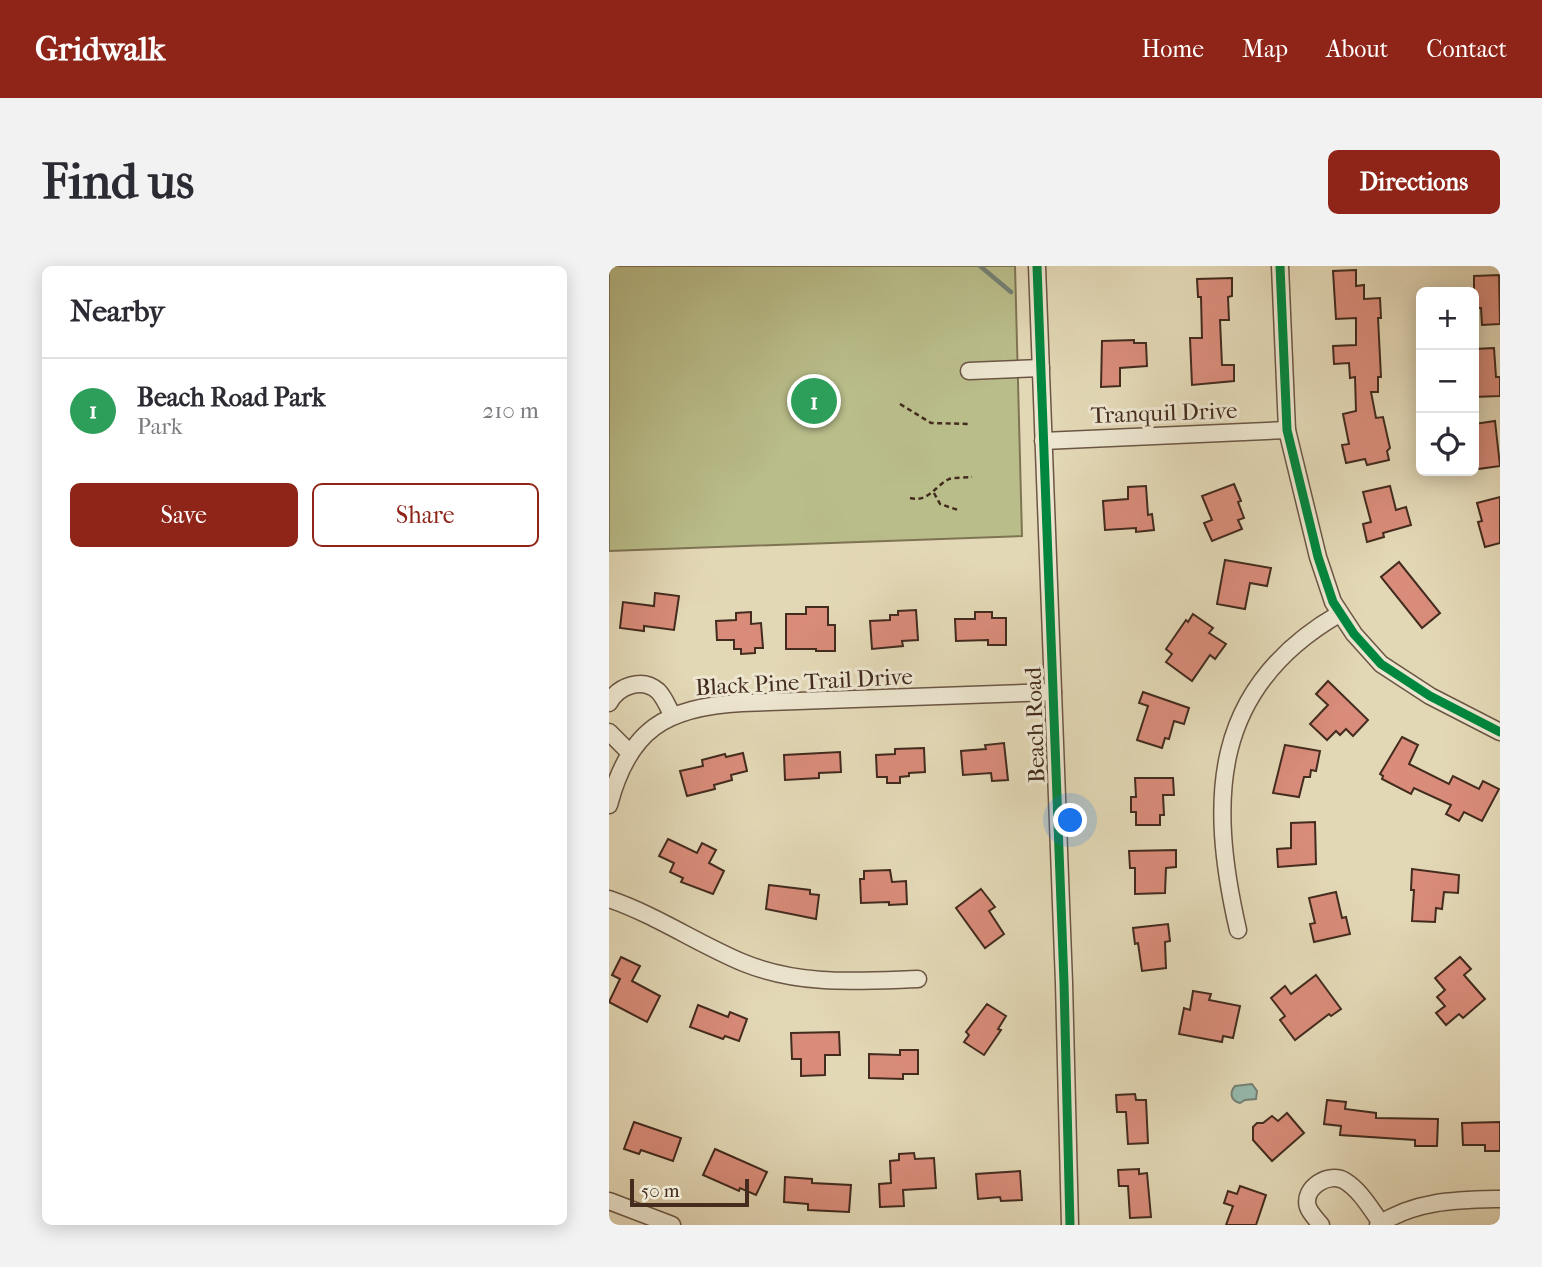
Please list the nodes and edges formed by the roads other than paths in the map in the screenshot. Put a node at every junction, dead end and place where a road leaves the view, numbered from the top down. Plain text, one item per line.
1 (1037, 266) edge
2 (1280, 266) edge
3 (1041, 368) junction
4 (969, 371) dead end
5 (1287, 430) junction
6 (1043, 441) junction
7 (1339, 614) junction
8 (1053, 692) junction
9 (609, 703) edge
10 (673, 716) junction
11 (609, 732) edge
12 (1500, 732) edge
13 (629, 752) junction
14 (609, 805) edge
15 (609, 899) edge
16 (1238, 930) dead end
17 (918, 979) dead end
18 (1500, 1199) edge
19 (609, 1201) edge
20 (641, 1219) edge
21 (1379, 1224) edge
22 (672, 1225) edge
23 (1070, 1225) edge
24 (1321, 1225) edge

1 - 3 street, Beach Road
2 - 5 street
3 - 4 street
3 - 6 street, Beach Road
5 - 6 street, Tranquil Drive
5 - 7 street
6 - 8 street, Beach Road
7 - 12 street
7 - 16 street
8 - 10 street, Black Pine Trail Drive
8 - 23 street, Beach Road
9 - 10 street
10 - 13 street, Black Pine Trail Drive
11 - 13 street
13 - 14 street, Black Pine Trail Drive
15 - 17 street
18 - 21 street
19 - 20 street
20 - 22 street
21 - 24 street

